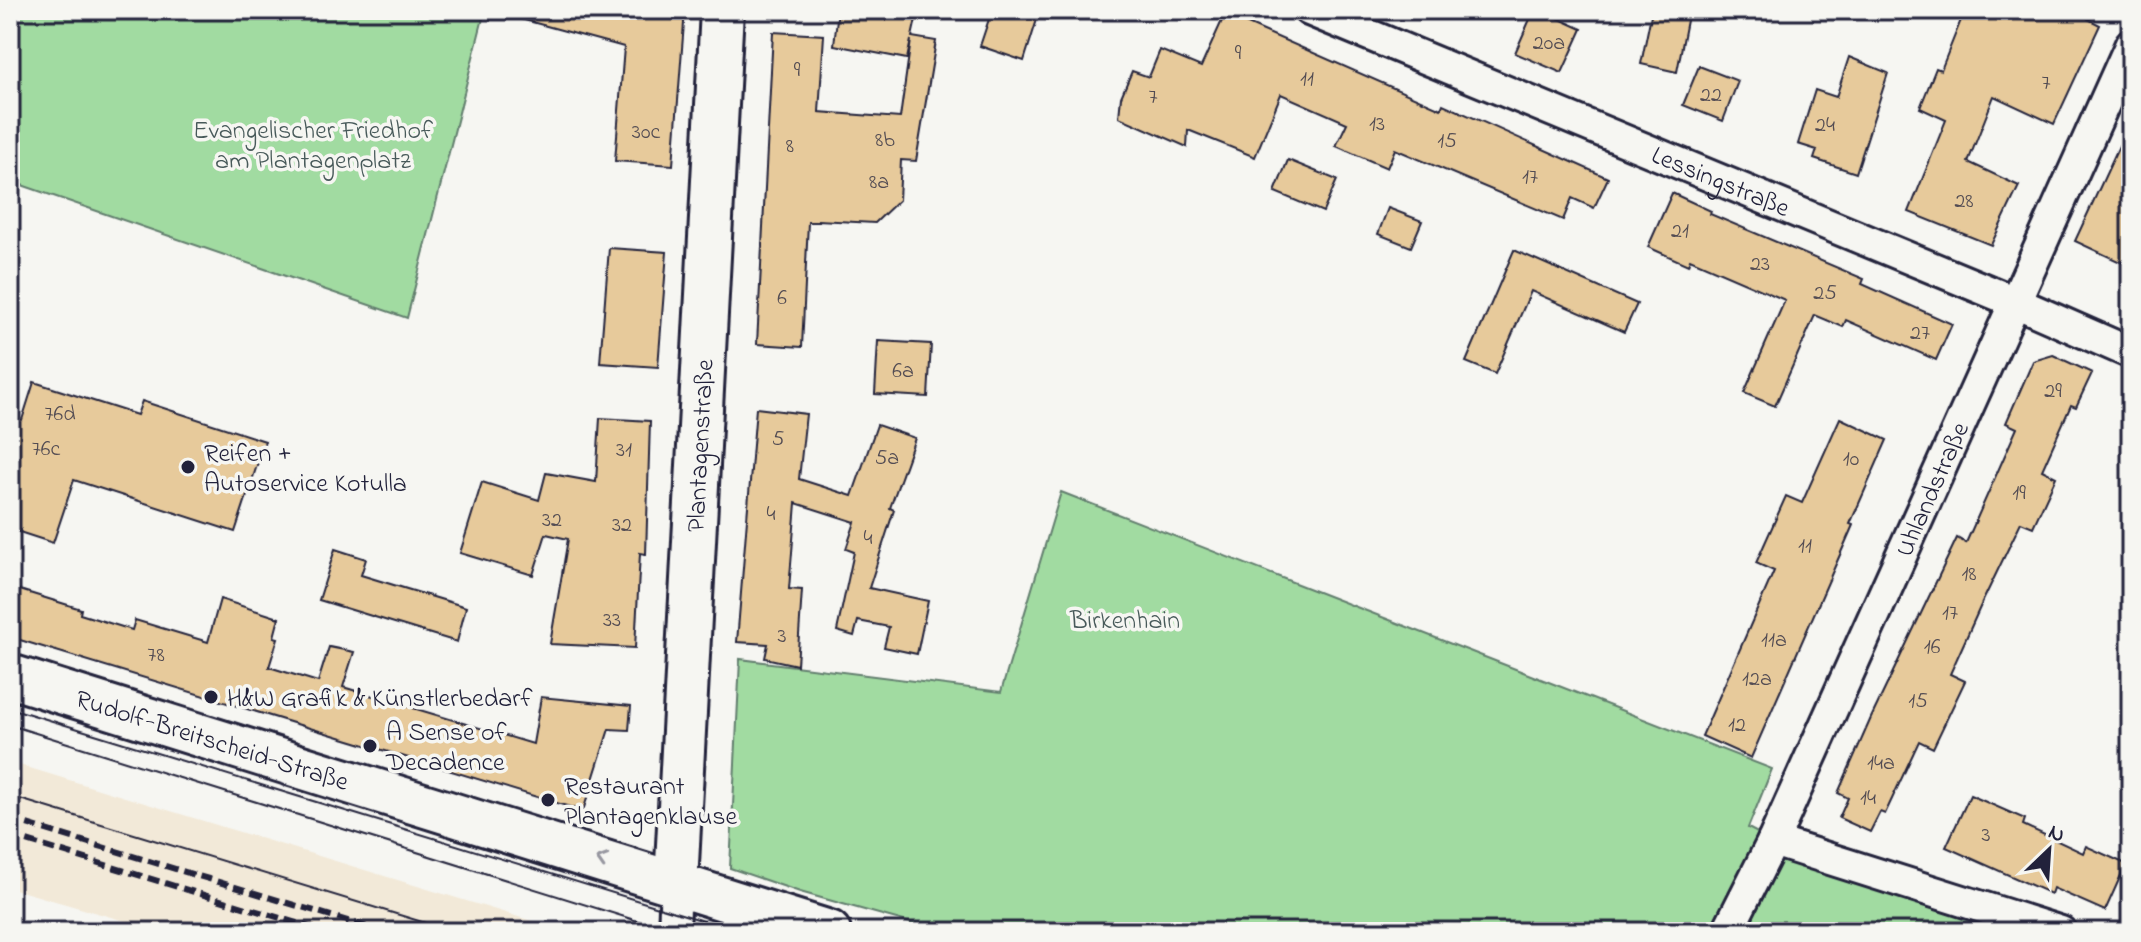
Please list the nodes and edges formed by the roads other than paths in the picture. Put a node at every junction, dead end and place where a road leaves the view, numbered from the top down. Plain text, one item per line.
1 (722, 10) edge
2 (1309, 10) edge
3 (2131, 44) edge
4 (2015, 302) junction
5 (2131, 353) edge
6 (10, 676) edge
7 (1773, 841) junction
8 (676, 883) junction
9 (674, 932) edge
10 (829, 932) edge
11 (1727, 932) edge
12 (2061, 932) edge

1 - 8 street, Plantagenstraße
2 - 4 street, Lessingstraße
3 - 4 street, Uhlandstraße
4 - 5 street, Lessingstraße
4 - 7 street, Uhlandstraße
8 -> 6 street, Rudolf-Breitscheid-Straße
7 - 11 street, Uhlandstraße
7 - 12 street
8 - 9 street
8 - 10 street, Rudolf-Breitscheid-Straße

